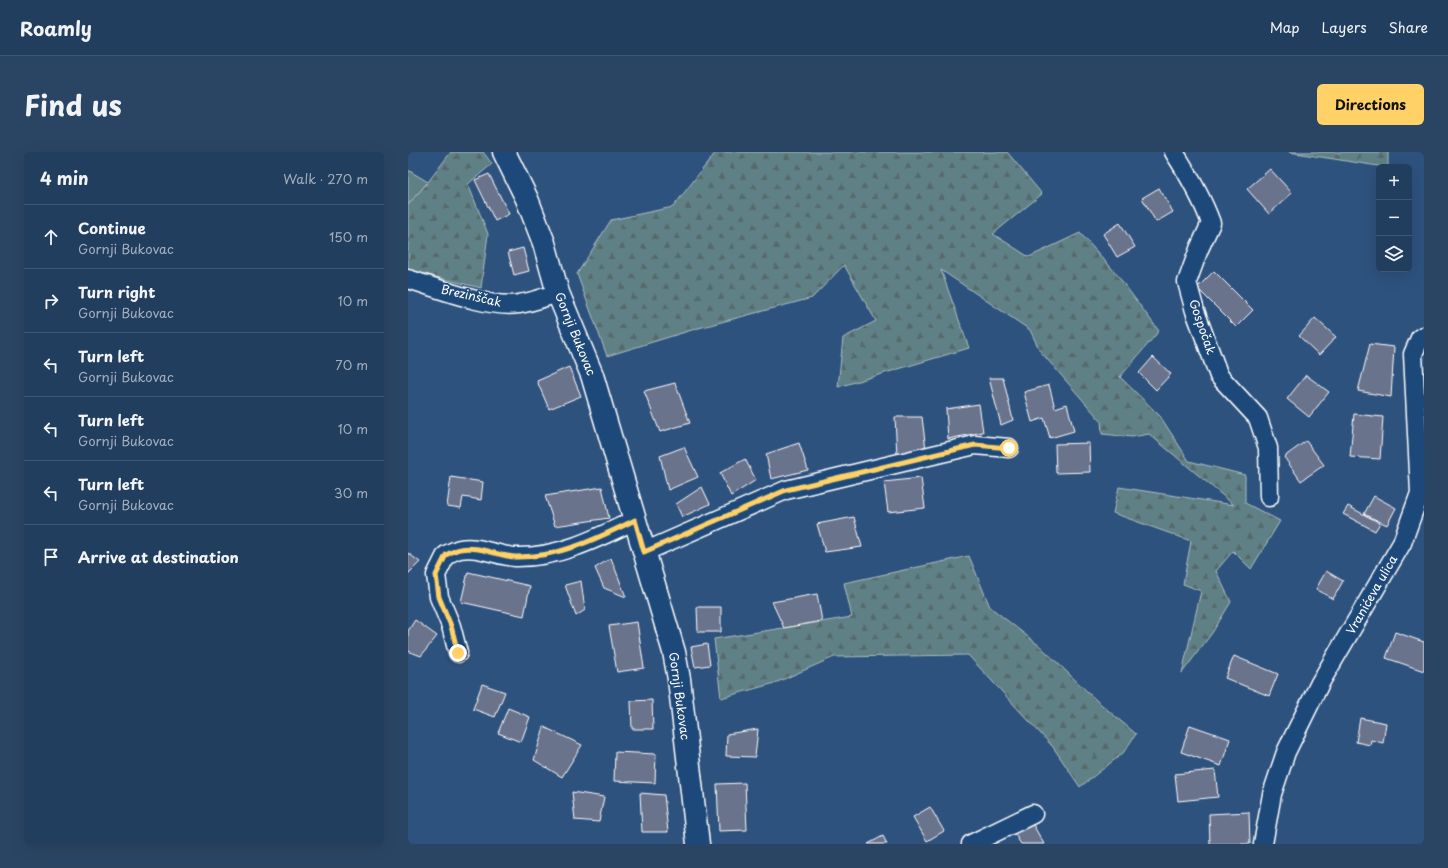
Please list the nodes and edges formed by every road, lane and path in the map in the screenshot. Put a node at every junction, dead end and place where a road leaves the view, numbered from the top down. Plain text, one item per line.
1 (504, 152) edge
2 (1174, 152) edge
3 (408, 279) edge
4 (558, 293) junction
5 (1424, 336) edge
6 (1009, 448) dead end
7 (1269, 497) dead end
8 (635, 520) junction
9 (644, 552) junction
10 (458, 653) dead end
11 (1033, 814) dead end
12 (698, 844) edge
13 (971, 844) edge
14 (1263, 844) edge

1 - 4 street, Gornji Bukovac
2 - 7 street, Gospočak
3 - 4 street, Brezinščak
4 - 8 street, Gornji Bukovac
5 - 14 street, Vranićeva ulica
6 - 9 street
8 - 9 street, Gornji Bukovac
8 - 10 street
9 - 12 street, Gornji Bukovac
11 - 13 street

